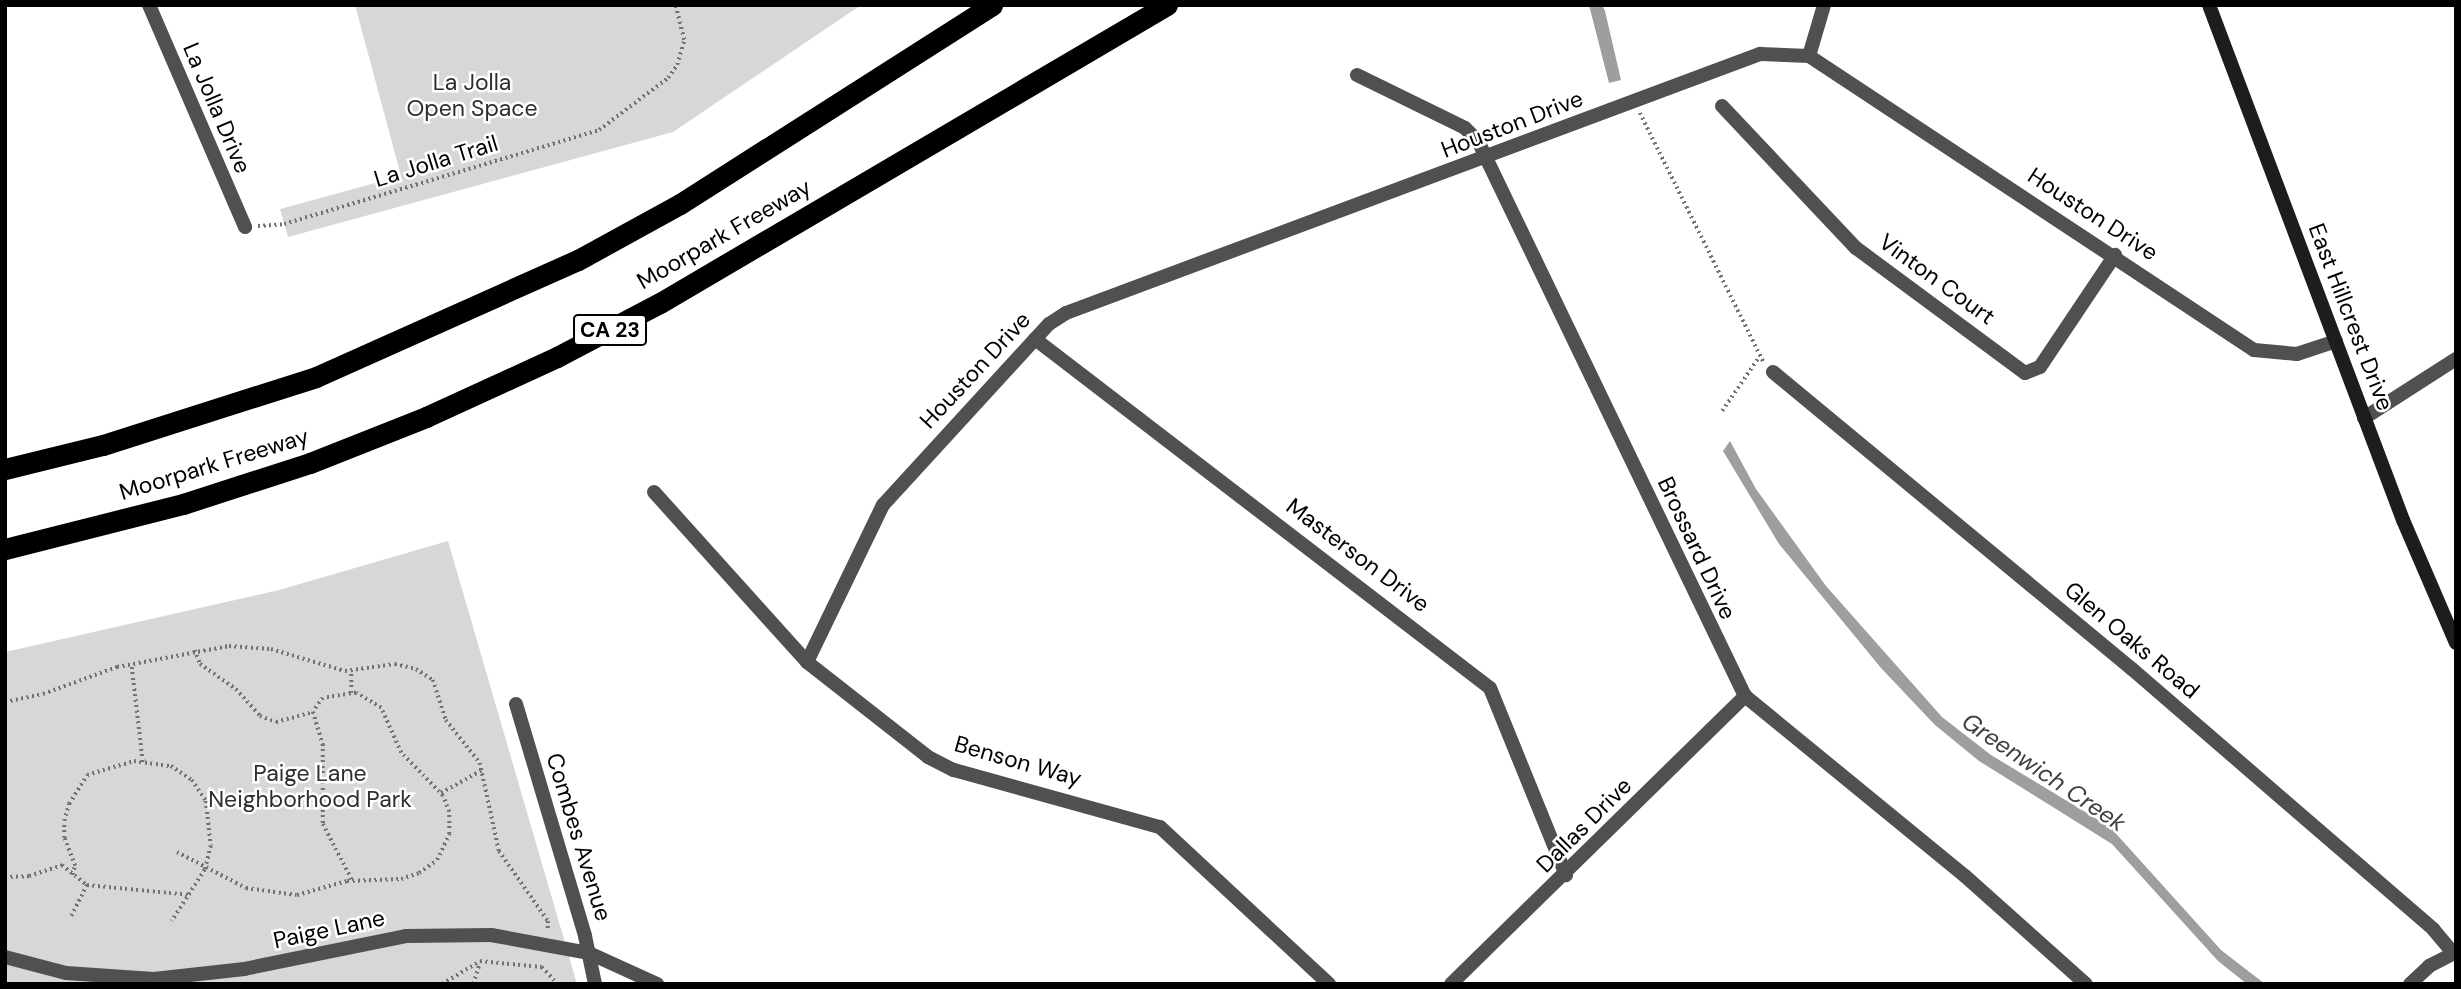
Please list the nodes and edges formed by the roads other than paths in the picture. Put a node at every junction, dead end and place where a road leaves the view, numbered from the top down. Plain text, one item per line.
1 (149, 5) edge
2 (992, 5) edge
3 (1167, 5) edge
4 (1824, 5) edge
5 (2209, 5) edge
6 (1809, 56) junction
7 (1357, 75) dead end
8 (1722, 106) dead end
9 (1486, 158) junction
10 (245, 227) road end
11 (2115, 254) junction
12 (1035, 339) junction
13 (2336, 341) junction
14 (2456, 359) edge
15 (1771, 370) road end
16 (2364, 418) junction
17 (5, 469) edge
18 (654, 492) dead end
19 (5, 549) edge
20 (2456, 643) edge
21 (807, 662) junction
22 (1745, 696) junction
23 (516, 704) dead end
24 (1566, 875) junction
25 (589, 953) junction
26 (2454, 953) edge
27 (5, 957) edge
28 (594, 984) edge
29 (657, 984) edge
30 (1329, 984) edge
31 (1451, 984) edge
32 (2086, 984) edge
33 (2410, 984) edge

1 - 10 street, La Jolla Drive
2 - 17 highway, Moorpark Freeway
3 - 19 highway, Moorpark Freeway / CA 23
4 - 6 street
5 - 13 main road, East Hillcrest Drive
6 - 9 street, Houston Drive
6 - 11 street, Houston Drive
7 - 9 street, Brossard Drive
8 - 11 street, Vinton Court
9 - 12 street, Houston Drive
9 - 22 street, Brossard Drive
11 - 13 street, Houston Drive
12 - 21 street, Houston Drive
12 - 24 street, Masterson Drive
13 - 16 main road, East Hillcrest Drive
14 - 16 street
15 - 26 street, Glen Oaks Road
16 - 20 main road, East Hillcrest Drive
18 - 21 street, Benson Way
21 - 30 street, Benson Way
22 - 24 street, Dallas Drive
22 - 32 street, Brossard Drive
23 - 25 street, Combes Avenue
24 - 31 street, Dallas Drive
25 - 27 street, Paige Lane
25 - 28 street, Combes Avenue
25 - 29 street, Paige Lane
26 - 33 street

